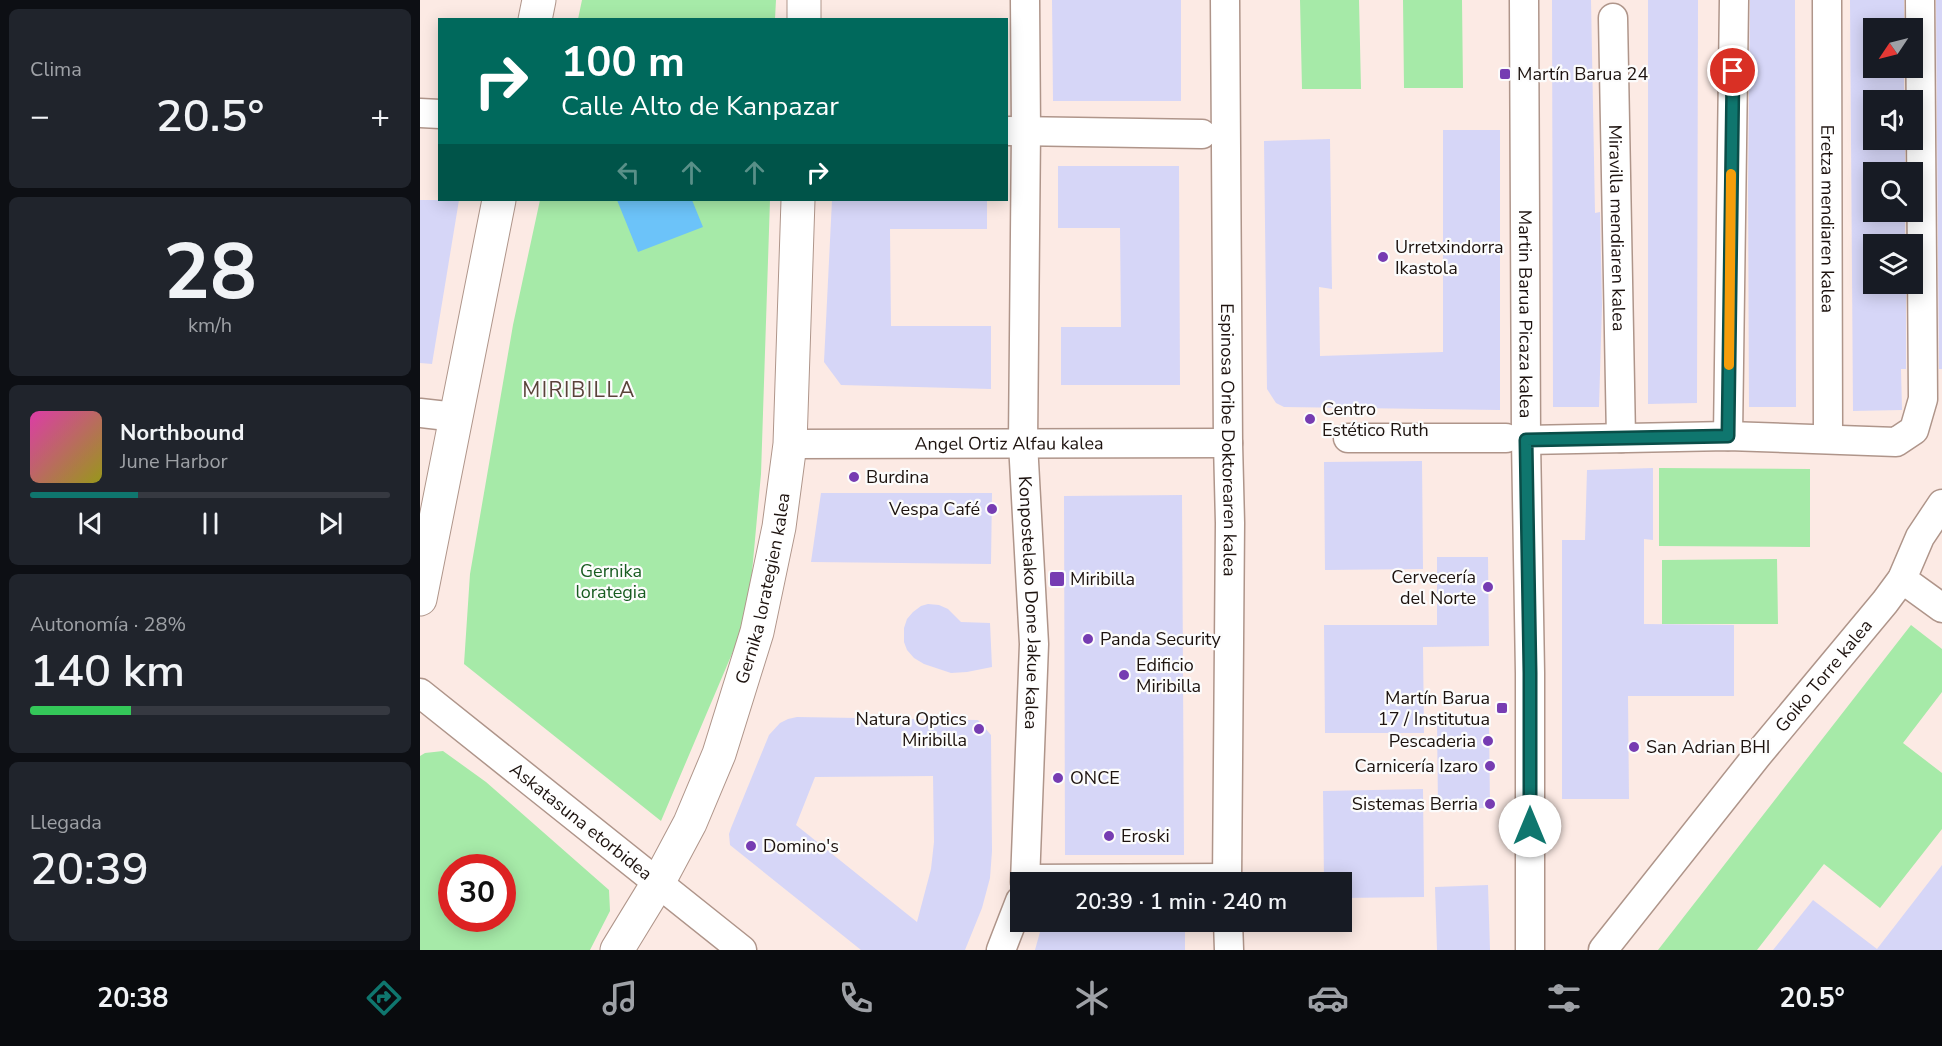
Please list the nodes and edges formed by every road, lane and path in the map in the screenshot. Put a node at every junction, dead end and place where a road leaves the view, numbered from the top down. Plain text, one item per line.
1 (539, 0) edge
2 (804, 0) edge
3 (1025, 0) edge
4 (1226, 0) edge
5 (1524, 0) edge
6 (1734, 0) edge
7 (1827, 0) edge
8 (1920, 0) edge
9 (535, 18) edge
10 (804, 18) edge
11 (1613, 18) dead end
12 (420, 114) edge
13 (438, 114) edge
14 (1016, 130) edge
15 (1202, 134) dead end
16 (499, 201) edge
17 (798, 201) edge
18 (1526, 404) junction
19 (420, 414) edge
20 (456, 417) junction
21 (1728, 436) junction
22 (1348, 438) dead end
23 (1622, 438) junction
24 (1516, 439) junction
25 (1559, 439) junction
26 (1828, 439) junction
27 (1023, 443) junction
28 (1228, 443) junction
29 (790, 444) junction
30 (1942, 504) edge
31 (1902, 579) junction
32 (420, 599) edge
33 (1942, 608) edge
34 (420, 693) edge
35 (1025, 872) edge
36 (1227, 872) edge
37 (658, 883) junction
38 (1010, 926) edge
39 (1228, 932) edge
40 (617, 950) edge
41 (742, 950) edge
42 (1001, 950) edge
43 (1229, 950) edge
44 (1530, 950) edge
45 (1603, 950) edge

1 - 9 main road
2 - 10 main road
3 - 14 street, Konpostelako Done Jakue kalea
4 - 28 street, Espinosa Oribe Doktorearen kalea
5 - 18 street, Martin Barua Picaza kalea
6 - 21 street
7 - 26 street, Eretza mendiaren kalea
8 - 26 street
11 - 23 street, Miravilla mendiaren kalea
12 - 13 street
14 - 15 street
14 - 27 street, Konpostelako Done Jakue kalea
16 - 20 main road
17 - 29 main road, Gernika lorategien kalea
18 - 24 street, Martin Barua Picaza kalea
18 - 25 street
19 - 20 street
20 - 32 main road
21 - 23 street
21 - 26 street
22 - 24 street
23 - 25 street
24 - 25 street
24 - 44 street, Martin Barua Picaza kalea
27 - 28 street, Angel Ortiz Alfau kalea
27 - 29 street, Angel Ortiz Alfau kalea
27 - 35 street, Konpostelako Done Jakue kalea
28 - 36 street, Espinosa Oribe Doktorearen kalea
29 - 37 main road, Gernika lorategien kalea
30 - 31 street, Goiko Torre kalea
31 - 33 street
31 - 45 street, Goiko Torre kalea
34 - 37 street, Askatasuna etorbidea
37 - 40 main road, Gernika lorategien kalea
37 - 41 street, Askatasuna etorbidea
38 - 42 street, Konpostelako Done Jakue kalea
39 - 43 street

